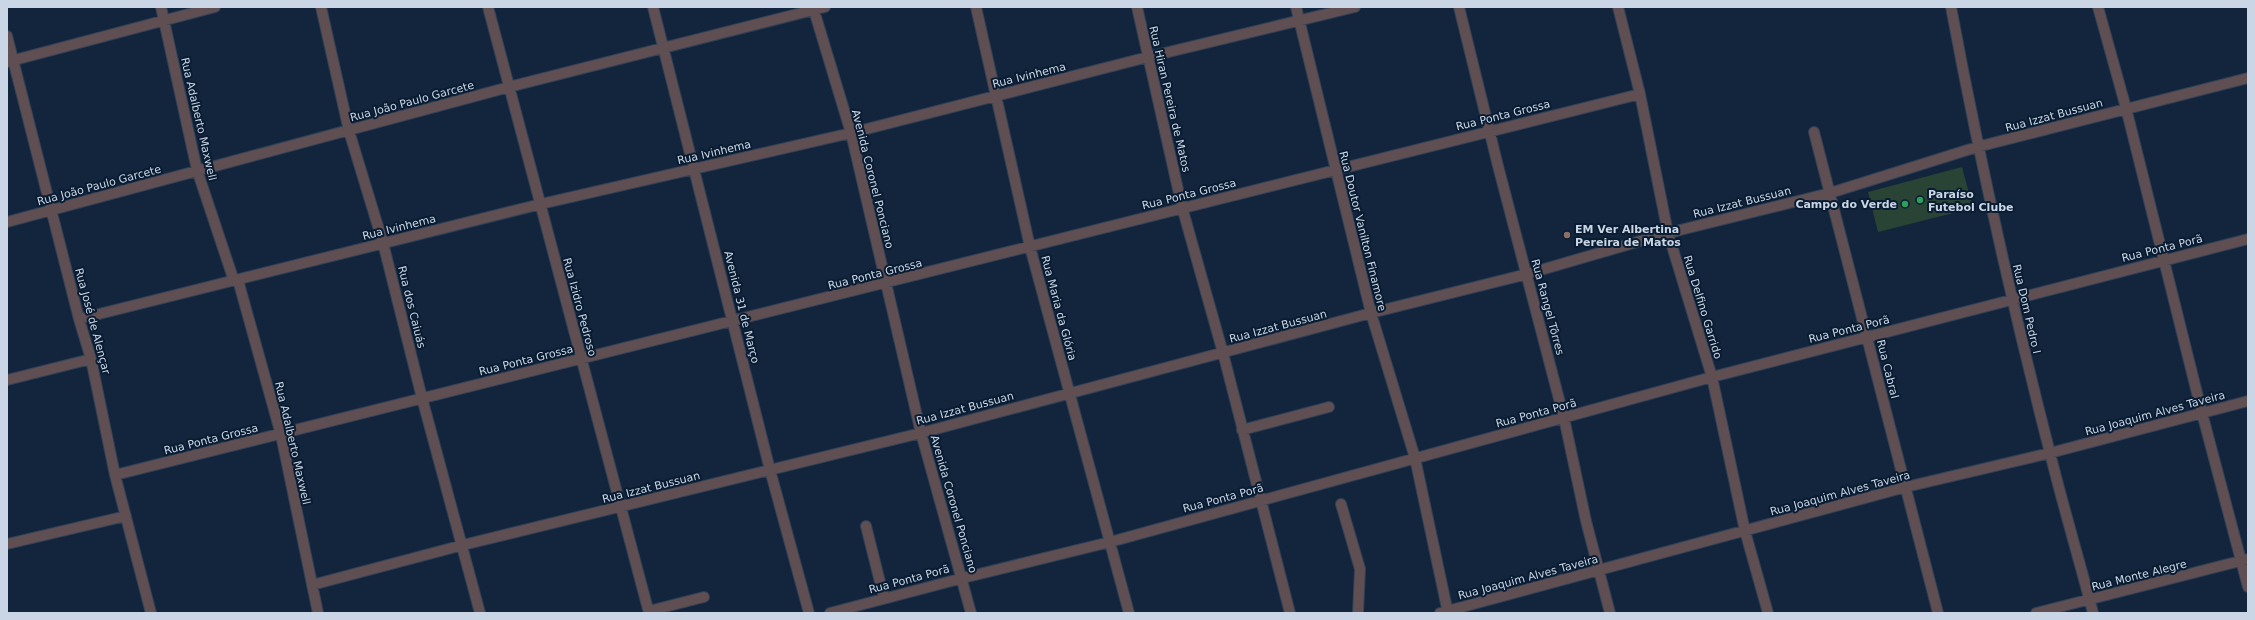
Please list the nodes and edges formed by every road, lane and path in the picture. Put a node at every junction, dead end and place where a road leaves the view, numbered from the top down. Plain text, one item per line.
1 (161, 7) edge
2 (215, 7) edge
3 (321, 7) edge
4 (488, 7) edge
5 (654, 7) edge
6 (825, 7) edge
7 (976, 7) edge
8 (1137, 7) edge
9 (1296, 7) edge
10 (1355, 7) edge
11 (1460, 7) edge
12 (1618, 7) edge
13 (1951, 7) edge
14 (2098, 7) edge
15 (814, 9) edge
16 (165, 20) junction
17 (1299, 21) junction
18 (7, 36) edge
19 (664, 48) junction
20 (1148, 57) junction
21 (10, 62) edge
22 (2248, 78) edge
23 (509, 87) junction
24 (1640, 94) junction
25 (996, 96) junction
26 (2126, 108) junction
27 (349, 131) junction
28 (1489, 131) junction
29 (1814, 132) dead end
30 (851, 133) junction
31 (1977, 147) junction
32 (694, 168) junction
33 (197, 170) junction
34 (1335, 171) junction
35 (1830, 193) junction
36 (540, 204) junction
37 (1182, 207) junction
38 (52, 210) junction
39 (7, 222) edge
40 (1668, 233) junction
41 (2248, 239) edge
42 (383, 243) junction
43 (1030, 247) junction
44 (2164, 260) junction
45 (1527, 274) junction
46 (236, 280) junction
47 (886, 283) junction
48 (2012, 299) junction
49 (1371, 313) junction
50 (79, 319) junction
51 (733, 321) junction
52 (1867, 337) junction
53 (1223, 353) junction
54 (91, 359) junction
55 (582, 359) junction
56 (1712, 377) junction
57 (7, 380) edge
58 (1069, 393) junction
59 (422, 398) junction
60 (2248, 401) edge
61 (1329, 406) dead end
62 (2202, 413) junction
63 (1564, 418) junction
64 (1242, 430) junction
65 (921, 432) junction
66 (281, 435) junction
67 (2050, 453) junction
68 (1416, 458) junction
69 (770, 470) junction
70 (115, 475) junction
71 (1906, 487) junction
72 (1261, 500) junction
73 (1341, 504) dead end
74 (621, 507) junction
75 (126, 516) junction
76 (866, 526) dead end
77 (1745, 531) junction
78 (1109, 542) junction
79 (7, 544) edge
80 (463, 545) junction
81 (2245, 560) edge
82 (1600, 570) junction
83 (963, 578) junction
84 (312, 585) junction
85 (2248, 587) edge
86 (704, 597) dead end
87 (884, 598) junction
88 (2090, 600) junction
89 (649, 612) edge
90 (1445, 612) edge
91 (151, 613) edge
92 (318, 613) edge
93 (480, 613) edge
94 (809, 613) edge
95 (830, 613) edge
96 (971, 613) edge
97 (1129, 613) edge
98 (1290, 613) edge
99 (1358, 613) edge
100 (1610, 613) edge
101 (1768, 613) edge
102 (1938, 613) edge
103 (2036, 613) edge
104 (2093, 613) edge

1 - 16 street, Rua Adalberto Maxwell
2 - 16 street
3 - 27 street, Rua dos Caiuás
4 - 23 street, Rua Izidro Pedroso
5 - 19 street, Avenida 31 de Março
6 - 15 street, Rua João Paulo Garcete
7 - 25 street, Rua Maria da Glória
8 - 20 street, Rua Hiran Pereira de Matos
9 - 17 street, Rua Doutor Vanilton Finamore
10 - 17 street, Rua Ivinhema
11 - 28 street, Rua Rangel Tôrres
12 - 24 street, Rua Delfino Garrido
13 - 31 street, Rua Dom Pedro I
14 - 26 street
15 - 19 street, Rua João Paulo Garcete
15 - 30 street, Avenida Coronel Ponciano
16 - 21 street
16 - 33 street, Rua Adalberto Maxwell
17 - 20 street, Rua Ivinhema
17 - 34 street, Rua Doutor Vanilton Finamore
18 - 21 street, Rua José de Alençar
19 - 23 street, Rua João Paulo Garcete
19 - 32 street, Avenida 31 de Março
20 - 25 street, Rua Ivinhema
20 - 37 street, Rua Hiran Pereira de Matos
21 - 38 street, Rua José de Alençar
22 - 26 street, Rua Izzat Bussuan
23 - 27 street, Rua João Paulo Garcete
23 - 36 street, Rua Izidro Pedroso
24 - 28 street, Rua Ponta Grossa
24 - 40 street, Rua Delfino Garrido
25 - 30 street, Rua Ivinhema
25 - 43 street, Rua Maria da Glória
26 - 31 street, Rua Izzat Bussuan
26 - 44 street
27 - 33 street, Rua João Paulo Garcete
27 - 42 street, Rua dos Caiuás
28 - 34 street, Rua Ponta Grossa
28 - 45 street, Rua Rangel Tôrres
29 - 35 street, Rua Cabral
30 - 32 street, Rua Ivinhema
30 - 47 street, Avenida Coronel Ponciano
31 - 35 street, Rua Izzat Bussuan
31 - 48 street, Rua Dom Pedro I
32 - 36 street, Rua Ivinhema
32 - 51 street, Avenida 31 de Março
33 - 38 street, Rua João Paulo Garcete
33 - 46 street, Rua Adalberto Maxwell
34 - 37 street, Rua Ponta Grossa
34 - 49 street, Rua Doutor Vanilton Finamore
35 - 40 street, Rua Izzat Bussuan
35 - 52 street, Rua Cabral
36 - 42 street, Rua Ivinhema
36 - 55 street, Rua Izidro Pedroso
37 - 43 street, Rua Ponta Grossa
37 - 53 street, Rua Hiran Pereira de Matos
38 - 39 street, Rua João Paulo Garcete
38 - 50 street, Rua José de Alençar
40 - 45 street, Rua Izzat Bussuan
40 - 56 street, Rua Delfino Garrido
41 - 44 street, Rua Ponta Porã
42 - 46 street, Rua Ivinhema
42 - 59 street, Rua dos Caiuás
43 - 47 street, Rua Ponta Grossa
43 - 58 street, Rua Maria da Glória
44 - 48 street, Rua Ponta Porã
44 - 62 street
45 - 49 street, Rua Izzat Bussuan
45 - 63 street, Rua Rangel Tôrres
46 - 50 street, Rua Ivinhema
46 - 66 street, Rua Adalberto Maxwell
47 - 51 street, Rua Ponta Grossa
47 - 65 street, Avenida Coronel Ponciano
48 - 52 street, Rua Ponta Porã
48 - 67 street, Rua Dom Pedro I
49 - 53 street, Rua Izzat Bussuan
49 - 68 street, Rua Doutor Vanilton Finamore
50 - 54 street, Rua José de Alençar
51 - 55 street, Rua Ponta Grossa
51 - 69 street, Avenida 31 de Março
52 - 56 street, Rua Ponta Porã
52 - 71 street, Rua Cabral
53 - 58 street, Rua Izzat Bussuan
53 - 64 street, Rua Hiran Pereira de Matos
54 - 57 street
54 - 70 street, Rua José de Alençar
55 - 59 street, Rua Ponta Grossa
55 - 74 street, Rua Izidro Pedroso
56 - 63 street, Rua Ponta Porã
56 - 77 street, Rua Delfino Garrido
58 - 65 street, Rua Izzat Bussuan
58 - 78 street, Rua Maria da Glória
59 - 66 street, Rua Ponta Grossa
59 - 80 street, Rua dos Caiuás
60 - 62 street, Rua Joaquim Alves Taveira
61 - 64 street
62 - 67 street, Rua Joaquim Alves Taveira
62 - 81 street
63 - 68 street, Rua Ponta Porã
63 - 82 street, Rua Rangel Tôrres
64 - 72 street, Rua Hiran Pereira de Matos
65 - 69 street, Rua Izzat Bussuan
65 - 83 street, Avenida Coronel Ponciano
66 - 70 street, Rua Ponta Grossa
66 - 84 street, Rua Adalberto Maxwell
67 - 71 street, Rua Joaquim Alves Taveira
67 - 88 street, Rua Dom Pedro I
68 - 72 street, Rua Ponta Porã
68 - 90 street, Rua Doutor Vanilton Finamore
69 - 74 street, Rua Izzat Bussuan
69 - 94 street, Avenida 31 de Março
70 - 75 street, Rua José de Alençar
71 - 77 street, Rua Joaquim Alves Taveira
71 - 102 street, Rua Cabral
72 - 78 street, Rua Ponta Porã
72 - 98 street, Rua Hiran Pereira de Matos
73 - 99 street
74 - 80 street, Rua Izzat Bussuan
74 - 89 street, Rua Izidro Pedroso
75 - 79 street
75 - 91 street, Rua José de Alençar
76 - 87 street
77 - 82 street, Rua Joaquim Alves Taveira
77 - 101 street, Rua Delfino Garrido
78 - 83 street, Rua Ponta Porã
78 - 97 street, Rua Maria da Glória
80 - 84 street, Rua Izzat Bussuan
80 - 93 street, Rua dos Caiuás
81 - 85 street
81 - 88 street, Rua Monte Alegre
82 - 90 street, Rua Joaquim Alves Taveira
82 - 100 street, Rua Rangel Tôrres
83 - 87 street, Rua Ponta Porã
83 - 96 street, Avenida Coronel Ponciano
84 - 92 street, Rua Adalberto Maxwell
86 - 89 street
87 - 95 street, Rua Ponta Porã
88 - 103 street, Rua Monte Alegre
88 - 104 street, Rua Dom Pedro I

